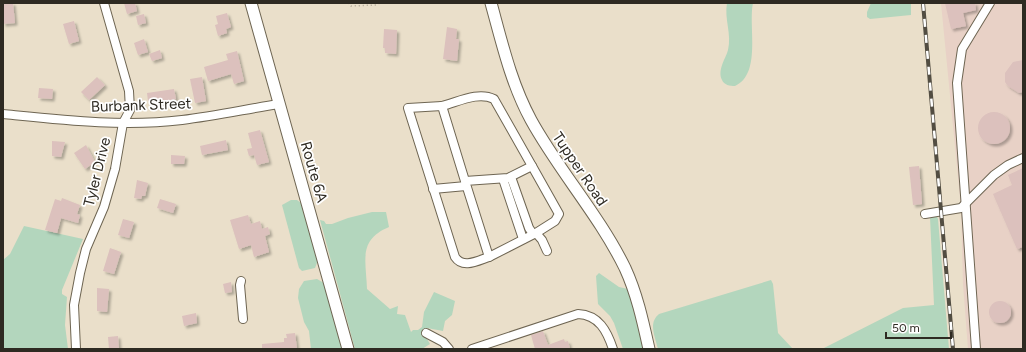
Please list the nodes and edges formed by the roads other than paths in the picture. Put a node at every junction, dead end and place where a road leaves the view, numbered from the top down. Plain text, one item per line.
1 (104, 3) edge
2 (251, 3) edge
3 (491, 3) edge
4 (990, 3) edge
5 (279, 104) junction
6 (442, 106) junction
7 (3, 114) edge
8 (123, 123) junction
9 (1023, 158) edge
10 (532, 166) junction
11 (507, 178) junction
12 (466, 183) junction
13 (434, 189) junction
14 (966, 204) junction
15 (925, 214) dead end
16 (534, 233) junction
17 (523, 239) junction
18 (546, 251) dead end
19 (489, 257) junction
20 (241, 281) dead end
21 (244, 320) dead end
22 (426, 333) dead end
23 (76, 349) edge
24 (348, 349) edge
25 (448, 349) edge
26 (472, 349) edge
27 (613, 349) edge
28 (649, 349) edge
29 (976, 349) edge

1 - 8 street, Tyler Drive
2 - 5 main road, Route 6A
3 - 28 main road, Tupper Road
4 - 14 street
5 - 8 street, Burbank Street
5 - 24 main road, Route 6A
6 - 10 street
6 - 12 street
6 - 13 street
7 - 8 street, Burbank Street
8 - 23 street, Tyler Drive
9 - 14 street
10 - 11 street
10 - 16 street
11 - 12 street
11 - 16 street
11 - 17 street
12 - 13 street
12 - 19 street
13 - 19 street
14 - 15 street
14 - 29 street
16 - 17 street
16 - 18 street
17 - 19 street
20 - 21 street
22 - 25 street
26 - 27 street

